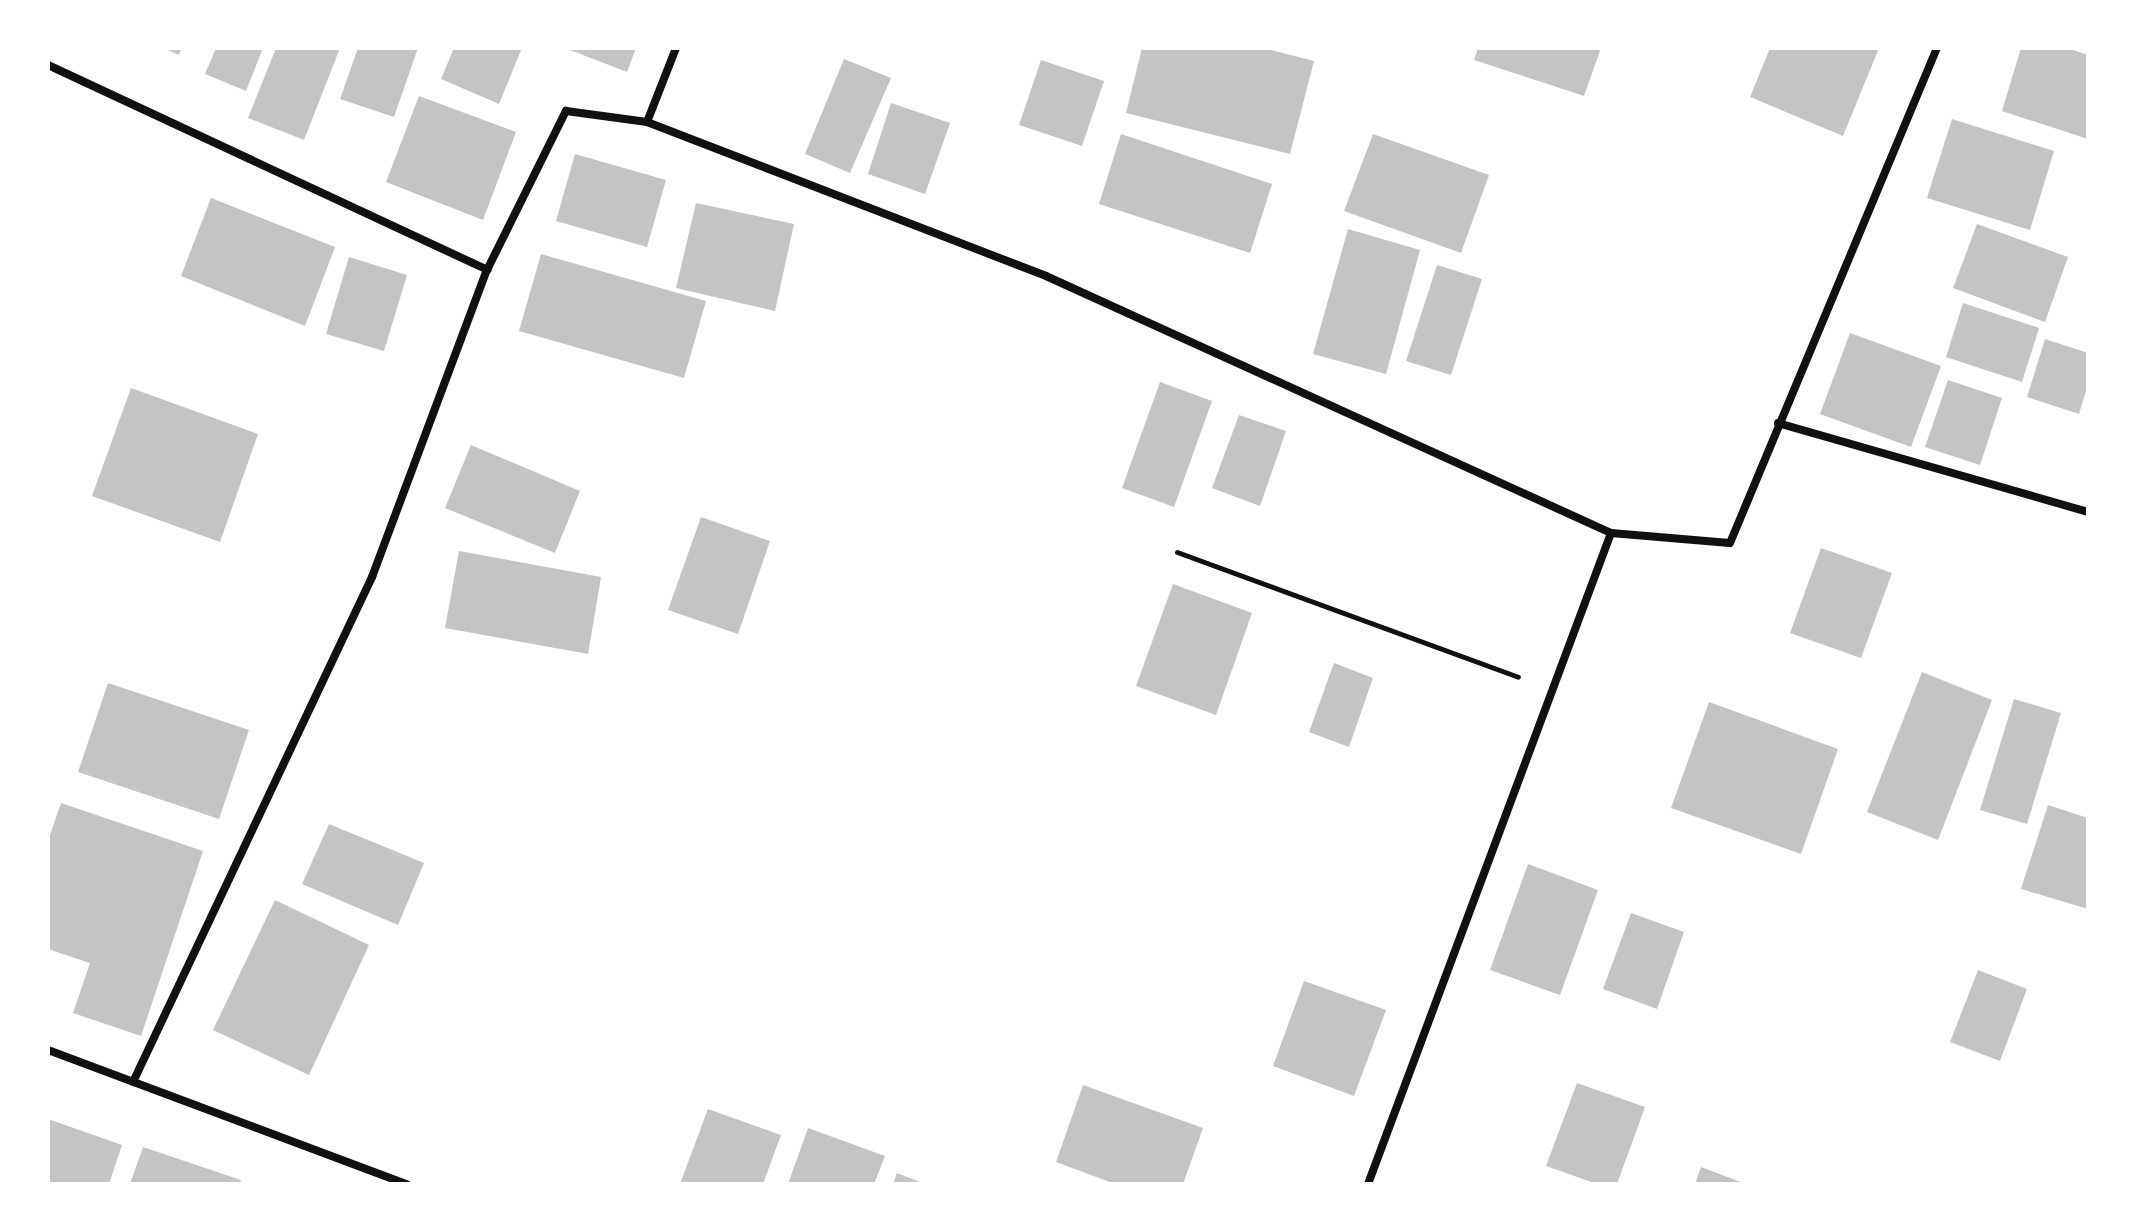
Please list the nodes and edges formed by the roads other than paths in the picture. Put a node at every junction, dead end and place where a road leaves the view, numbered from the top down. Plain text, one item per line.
1 (676, 48) edge
2 (1937, 48) edge
3 (48, 65) edge
4 (647, 122) junction
5 (487, 270) junction
6 (1778, 423) junction
7 (2088, 512) edge
8 (1611, 533) junction
9 (48, 1050) edge
10 (133, 1082) junction
11 (407, 1184) edge
12 (1368, 1184) edge

1 - 4 street
2 - 6 street
3 - 5 street
4 - 5 street
4 - 8 street
5 - 10 street
6 - 7 street
6 - 8 street
8 - 12 street
9 - 10 street
10 - 11 street

